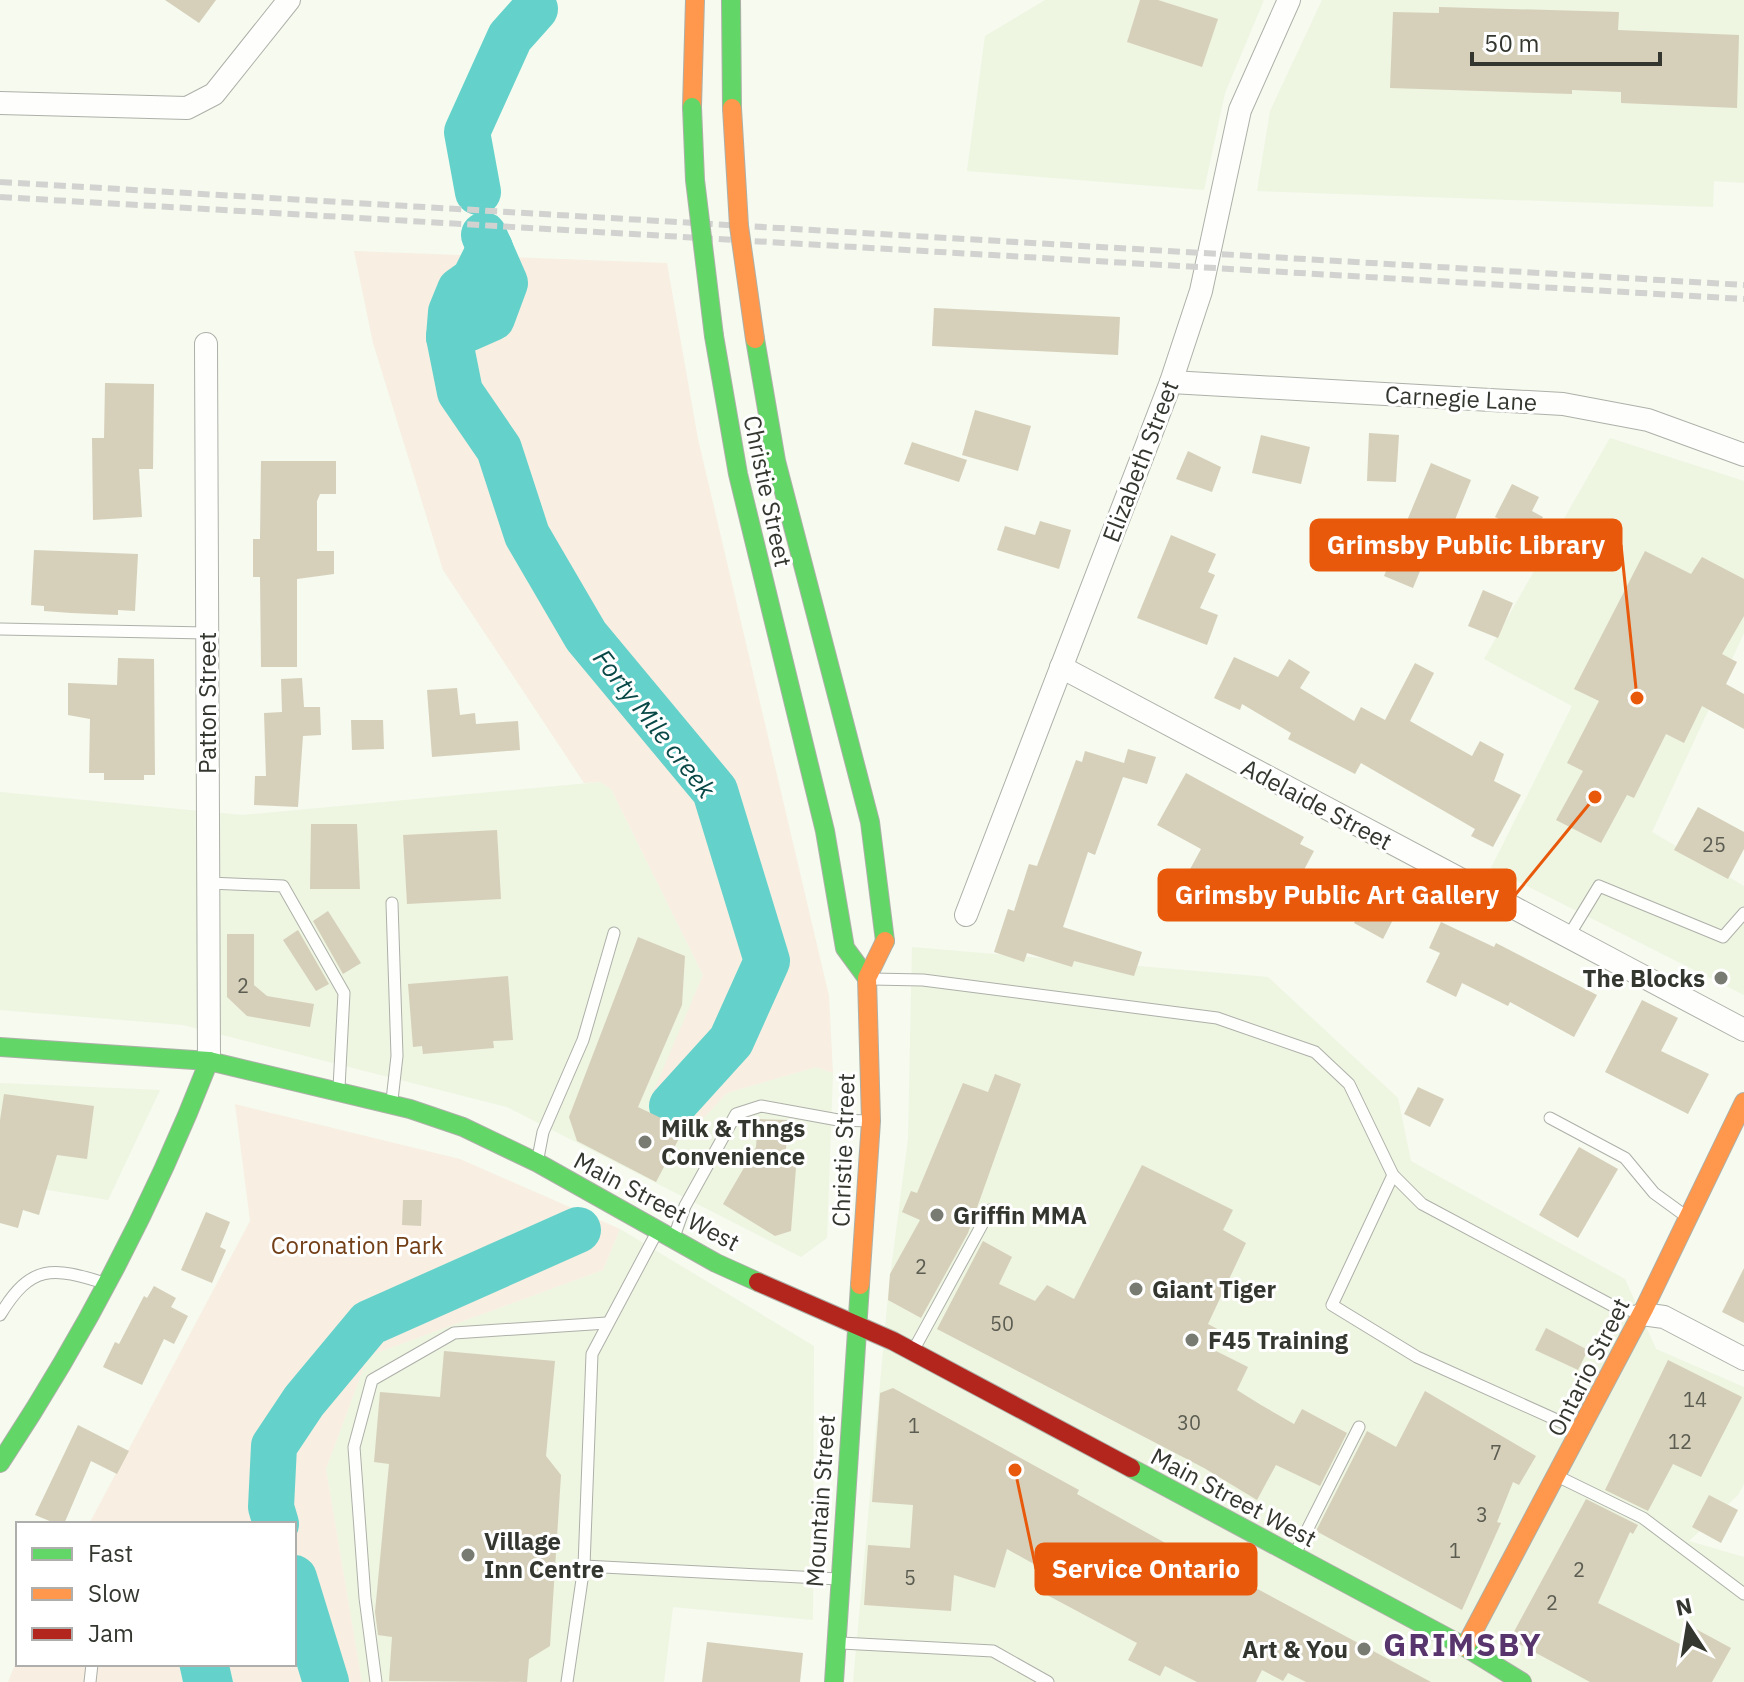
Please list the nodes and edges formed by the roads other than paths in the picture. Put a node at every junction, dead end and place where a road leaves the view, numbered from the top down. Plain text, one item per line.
1 (289, 0) edge
2 (695, 0) edge
3 (731, 0) edge
4 (1289, 0) edge
5 (0, 103) edge
6 (206, 344) dead end
7 (1171, 382) junction
8 (1744, 455) edge
9 (0, 629) edge
10 (207, 633) junction
11 (1061, 667) junction
12 (209, 883) junction
13 (392, 903) dead end
14 (1744, 913) edge
15 (966, 915) dead end
16 (614, 933) dead end
17 (1568, 937) junction
18 (867, 978) junction
19 (1744, 1030) edge
20 (0, 1047) edge
21 (209, 1061) junction
22 (339, 1092) junction
23 (1744, 1102) edge
24 (392, 1105) junction
25 (1550, 1118) dead end
26 (871, 1121) junction
27 (538, 1163) junction
28 (1393, 1175) junction
29 (990, 1210) dead end
30 (1691, 1219) junction
31 (665, 1236) junction
32 (107, 1284) junction
33 (1642, 1314) junction
34 (0, 1315) edge
35 (607, 1323) junction
36 (857, 1323) junction
37 (913, 1352) junction
38 (1744, 1359) edge
39 (1359, 1427) dead end
40 (1583, 1431) junction
41 (2, 1456) edge
42 (1558, 1477) junction
43 (1293, 1556) junction
44 (584, 1566) junction
45 (838, 1579) junction
46 (1744, 1594) edge
47 (836, 1643) junction
48 (1465, 1647) junction
49 (376, 1682) edge
50 (567, 1682) edge
51 (834, 1682) edge
52 (1048, 1682) edge
53 (1522, 1682) edge

1 - 5 street
2 - 18 main road, Christie Street, bridge
3 - 18 main road, Christie Street, bridge
4 - 7 street, Elizabeth Street
6 - 10 street, Patton Street
7 - 8 street, Carnegie Lane
7 - 11 street, Elizabeth Street
9 - 10 lane
10 - 12 street, Patton Street
11 - 15 street, Elizabeth Street
11 - 17 street, Adelaide Street
12 - 21 street, Patton Street
12 - 22 lane
13 - 24 lane
14 - 17 lane
16 - 27 lane
17 - 19 street, Adelaide Street
18 - 26 main road, Christie Street
18 - 28 lane
20 - 21 main road, Main Street West
21 - 22 main road, Main Street West
21 - 32 main road
22 - 24 main road, Main Street West
23 - 30 main road, Ontario Street
24 - 27 main road, Main Street West
25 - 30 lane
26 - 31 lane
26 - 36 main road, Christie Street
27 - 31 main road, Main Street West
28 - 33 lane
28 - 40 lane
29 - 37 lane
30 - 33 main road, Ontario Street
31 - 35 lane
31 - 36 main road, Main Street West
32 - 34 lane
32 - 41 main road
33 - 38 street
33 - 40 main road, Ontario Street
35 - 44 lane
35 - 49 lane
36 - 37 main road, Main Street West
36 - 45 main road, Mountain Street
37 - 43 main road, Main Street West
39 - 43 lane
40 - 42 main road, Ontario Street
42 - 46 lane
42 - 48 main road, Ontario Street
43 - 48 main road, Main Street West
44 - 45 lane
44 - 50 lane
45 - 47 main road, Mountain Street
47 - 51 main road, Mountain Street
47 - 52 lane
48 - 53 main road, Main Street West

